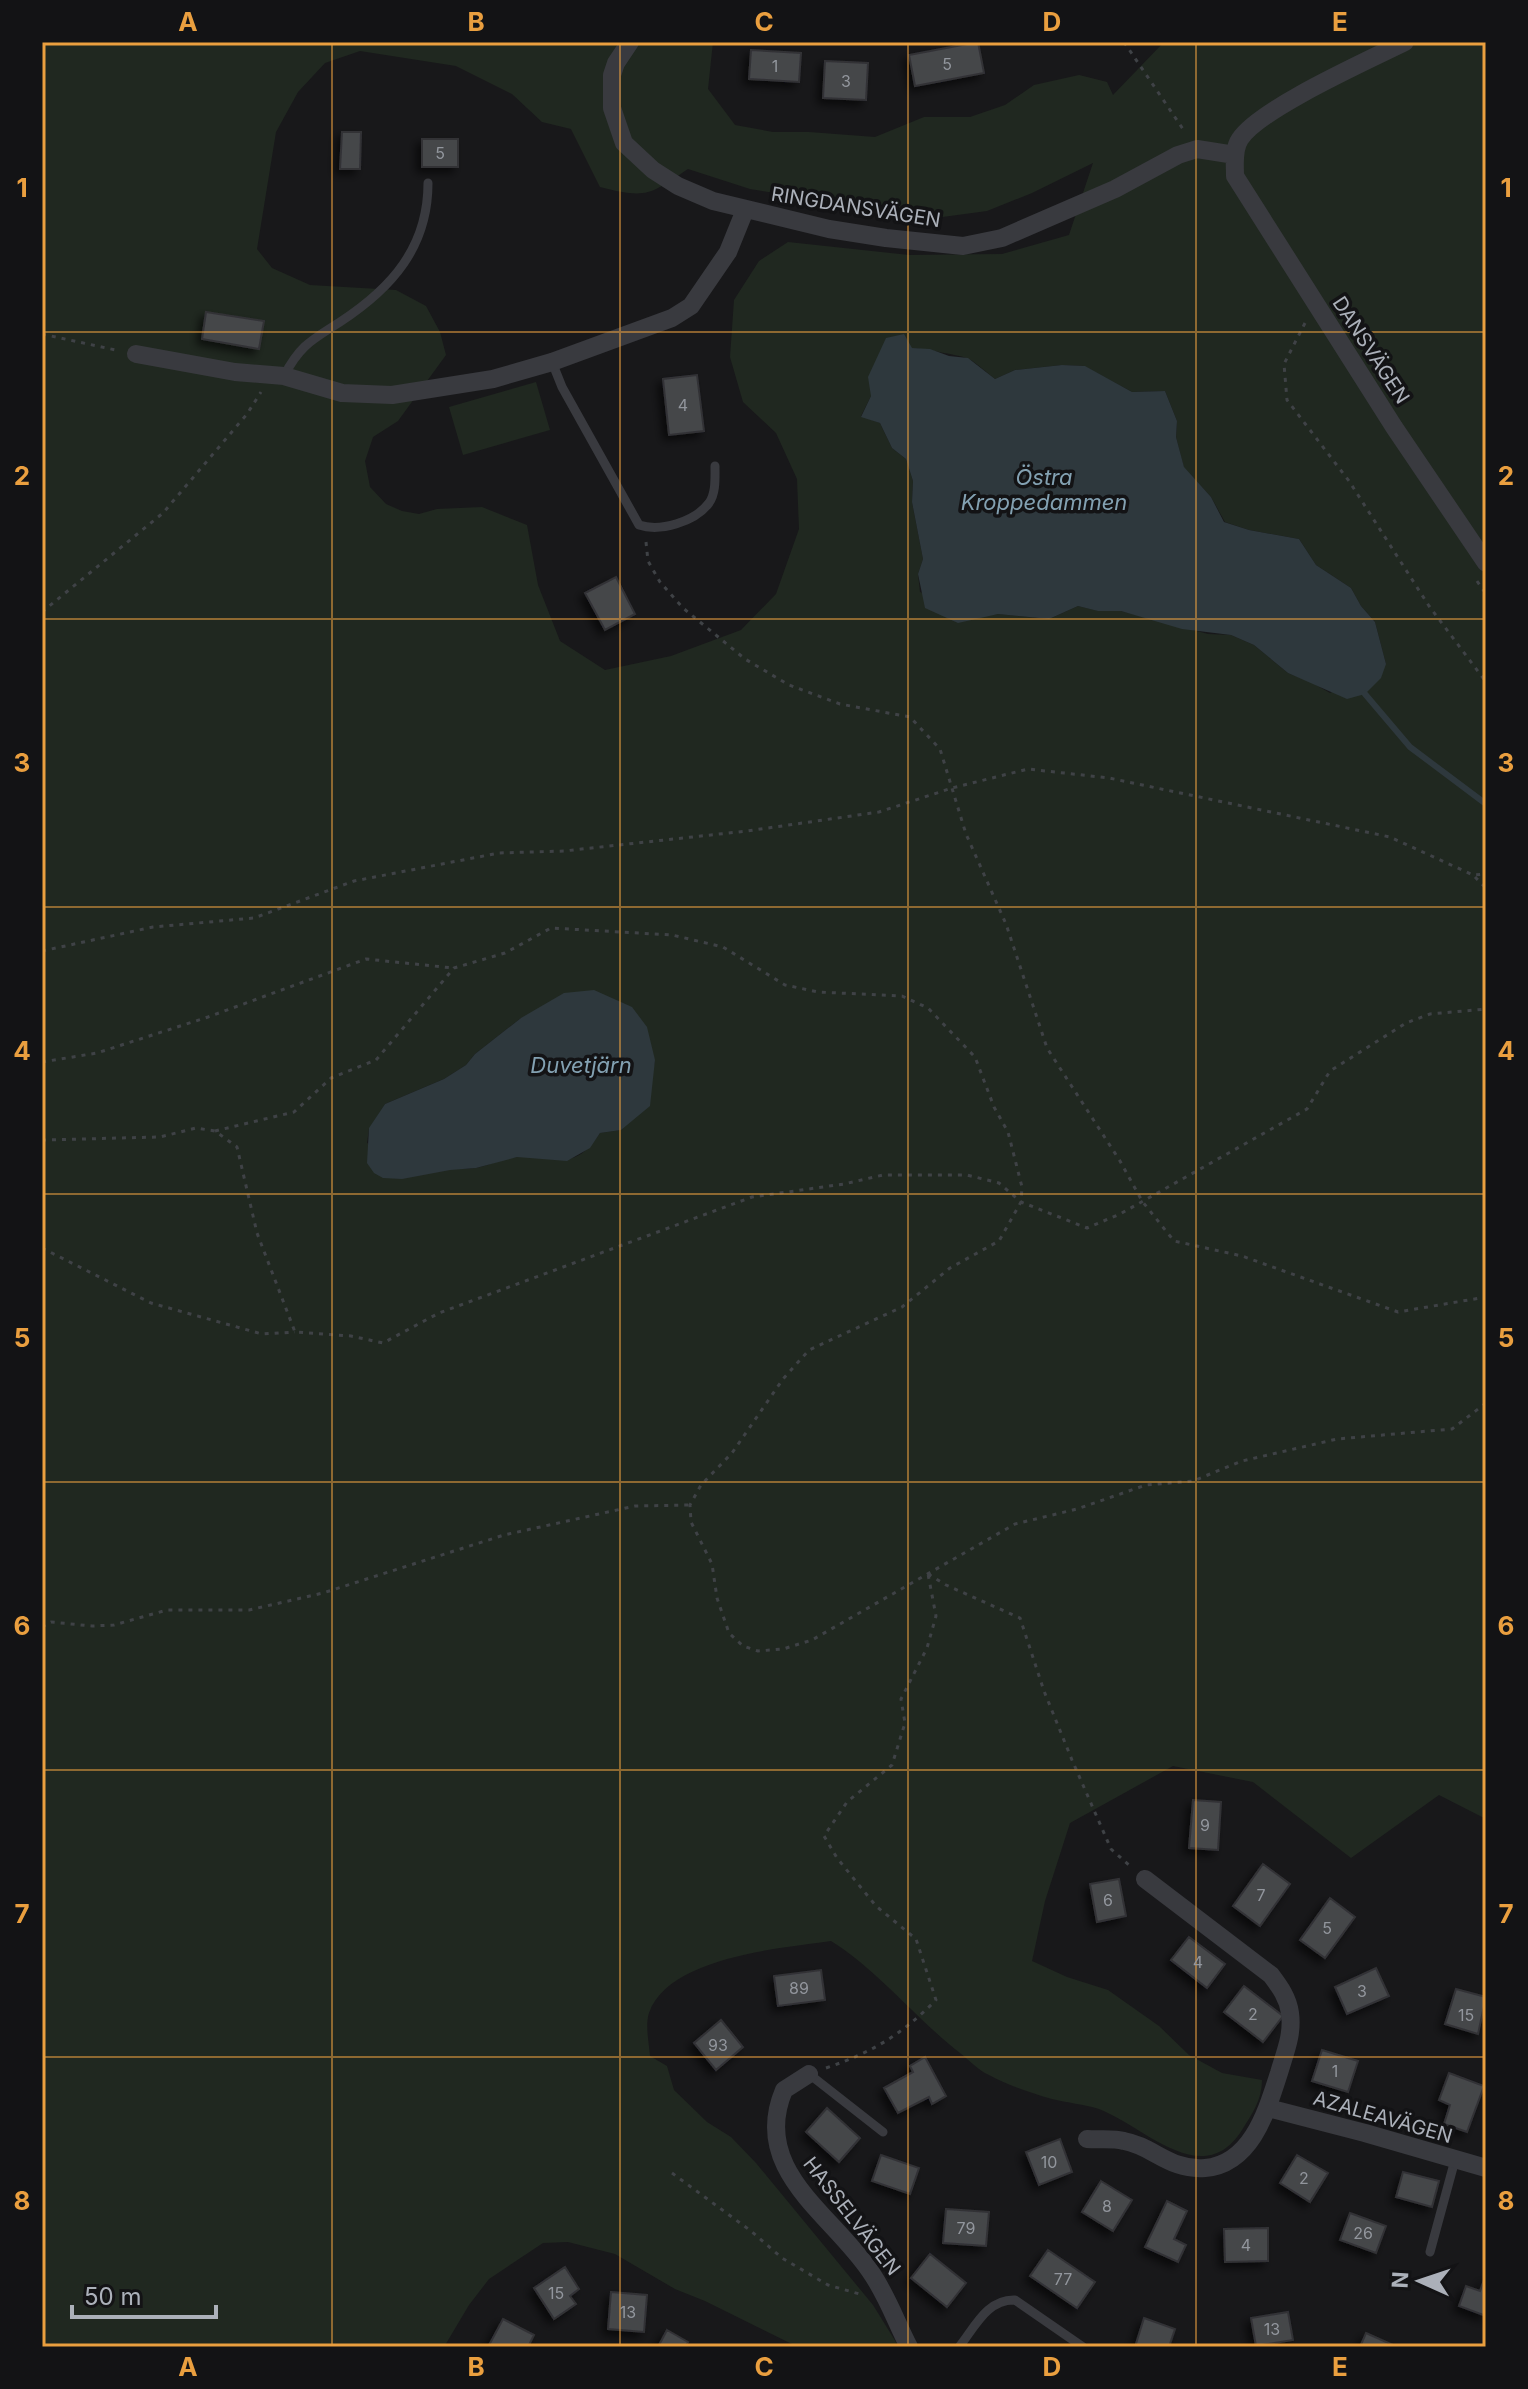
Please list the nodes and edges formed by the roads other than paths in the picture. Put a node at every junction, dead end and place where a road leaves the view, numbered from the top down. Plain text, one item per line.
1 (630, 42) edge
2 (1405, 42) edge
3 (1235, 155) junction
4 (428, 183) dead end
5 (745, 210) junction
6 (136, 354) road end
7 (552, 362) junction
8 (277, 376) junction
9 (715, 466) dead end
10 (1486, 563) edge
11 (1145, 1879) road end
12 (809, 2074) joint
13 (1268, 2108) junction
14 (883, 2132) dead end
15 (1087, 2139) dead end
16 (1455, 2160) junction
17 (1485, 2165) edge
18 (1430, 2252) dead end
19 (909, 2347) edge
20 (959, 2347) edge
21 (1083, 2347) edge

1 - 5 street, RINGDANSVÄGEN
2 - 3 street
3 - 5 street, RINGDANSVÄGEN
3 - 10 street, DANSVÄGEN
4 - 8 lane
5 - 7 street
6 - 8 street
7 - 8 street
7 - 9 lane
11 - 13 street
12 - 14 lane
12 - 19 street, HASSELVÄGEN
13 - 15 street
13 - 16 street, AZALEAVÄGEN
16 - 17 street, AZALEAVÄGEN
16 - 18 lane
20 - 21 lane

